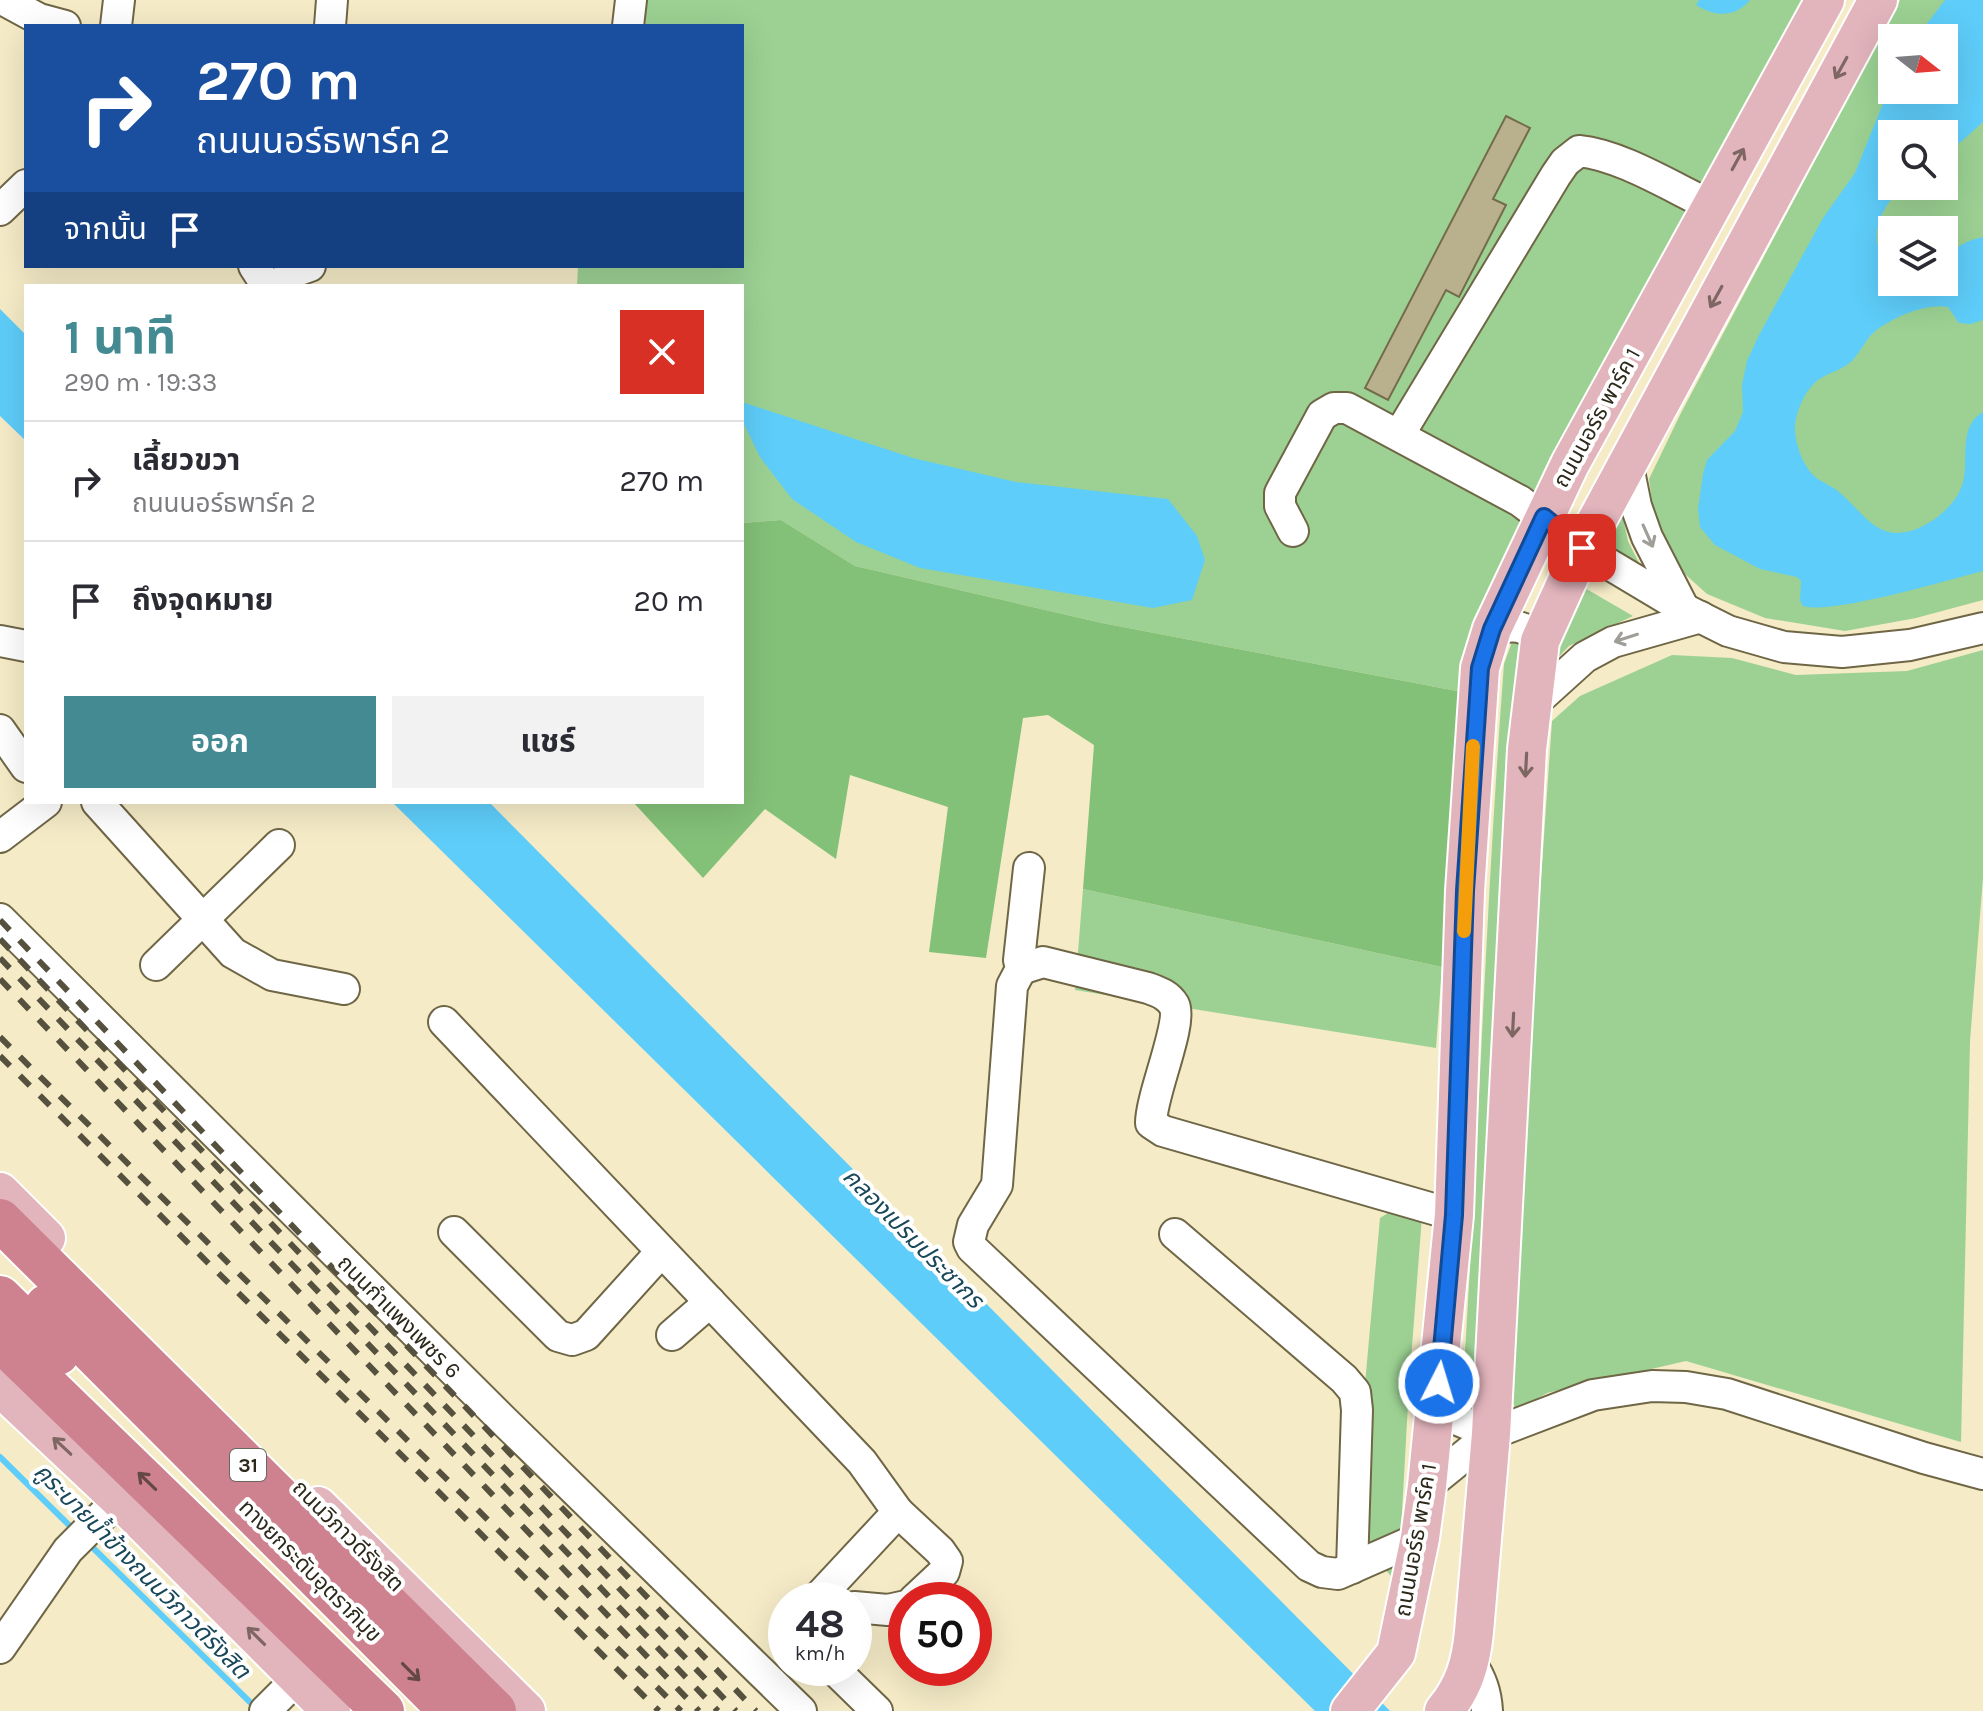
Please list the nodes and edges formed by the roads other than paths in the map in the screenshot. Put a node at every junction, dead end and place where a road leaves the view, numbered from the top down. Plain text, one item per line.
1 (4, 0) edge
2 (119, 0) edge
3 (332, 0) edge
4 (631, 0) edge
5 (1825, 0) edge
6 (1878, 0) edge
7 (58, 24) edge
8 (116, 24) edge
9 (330, 24) edge
10 (628, 24) edge
11 (24, 187) edge
12 (1712, 206) junction
13 (0, 210) edge
14 (304, 268) edge
15 (279, 284) edge
16 (1399, 435) junction
17 (1627, 461) junction
18 (1570, 464) junction
19 (1609, 495) junction
20 (1544, 517) junction
21 (1293, 531) dead end
22 (1582, 548) junction
23 (1692, 613) junction
24 (1983, 628) edge
25 (1492, 629) junction
26 (0, 641) edge
27 (1540, 641) junction
28 (24, 646) edge
29 (1533, 704) junction
30 (43, 804) edge
31 (99, 804) edge
32 (0, 837) edge
33 (279, 845) dead end
34 (1029, 868) dead end
35 (0, 919) edge
36 (203, 920) junction
37 (156, 965) dead end
38 (1021, 969) junction
39 (344, 989) dead end
40 (444, 1022) dead end
41 (0, 1192) edge
42 (0, 1202) edge
43 (1454, 1215) junction
44 (0, 1220) edge
45 (454, 1232) dead end
46 (1175, 1234) dead end
47 (51, 1243) junction
48 (661, 1252) junction
49 (0, 1260) edge
50 (0, 1297) edge
51 (710, 1302) junction
52 (672, 1335) dead end
53 (0, 1340) edge
54 (0, 1387) edge
55 (1437, 1411) junction
56 (1491, 1434) junction
57 (1983, 1474) edge
58 (1427, 1486) junction
59 (119, 1499) junction
60 (898, 1512) junction
61 (1420, 1538) junction
62 (1352, 1568) junction
63 (833, 1582) edge
64 (933, 1582) edge
65 (0, 1648) edge
66 (851, 1686) edge
67 (1465, 1695) edge
68 (279, 1697) edge
69 (331, 1711) edge
70 (383, 1711) edge
71 (409, 1711) edge
72 (450, 1711) edge
73 (495, 1711) edge
74 (526, 1711) edge
75 (801, 1711) edge
76 (877, 1711) edge
77 (1350, 1711) edge

1 - 7 street
2 - 8 street
3 - 9 street
4 - 10 street
12 -> 5 main road, ถนนนอร์ธ พาร์ค 1
6 -> 17 main road, ถนนนอร์ธ พาร์ค 1
11 - 13 street
12 - 16 street
12 - 18 main road, ถนนนอร์ธ พาร์ค 1
14 - 15 street
16 - 20 street
16 - 21 street
17 - 19 main road, ถนนนอร์ธ พาร์ค 1
17 -> 23 street
18 - 19 street
18 - 20 main road, ถนนนอร์ธ พาร์ค 1
19 - 22 main road, ถนนนอร์ธ พาร์ค 1
20 - 22 street
20 - 25 main road, ถนนนอร์ธ พาร์ค 1
22 - 23 street
22 - 27 main road, ถนนนอร์ธ พาร์ค 1
23 - 24 street
23 -> 29 street
25 - 27 street
25 - 43 main road, ถนนนอร์ธ พาร์ค 1
26 - 28 street
27 - 29 main road, ถนนนอร์ธ พาร์ค 1
29 -> 56 main road, ถนนนอร์ธ พาร์ค 1
30 - 32 street
31 - 36 street
33 - 36 street
34 - 38 street
35 - 75 street, ถนนกำแพงเพชร 6
36 - 37 street
36 - 39 street
38 - 43 street
38 - 62 street
40 - 48 street
41 - 47 main road, ถนนวิภาวดีรังสิต / 31
42 - 47 highway
43 - 55 main road, ถนนนอร์ธ พาร์ค 1
44 - 73 highway, ถนนวิภาวดีรังสิต / 31
45 - 48 street
46 - 62 street
47 - 74 main road, ถนนวิภาวดีรังสิต / 31
48 - 51 street
49 -> 72 highway, ทางยกระดับอุตราภิมุข / 31
50 - 71 highway, ทางยกระดับอุตราภิมุข / 31
51 - 52 street
51 - 60 street
70 -> 53 highway
59 -> 54 main road
55 - 56 street
55 - 58 main road, ถนนนอร์ธ พาร์ค 1
56 - 57 street
56 - 58 street
56 - 67 main road, ถนนนอร์ธ พาร์ค 1
58 - 61 main road, ถนนนอร์ธ พาร์ค 1
59 - 65 street
68 -> 59 main road
60 - 63 street
60 - 64 street
61 - 62 street
61 - 77 main road, ถนนนอร์ธ พาร์ค 1
66 - 76 street
68 - 69 main road

